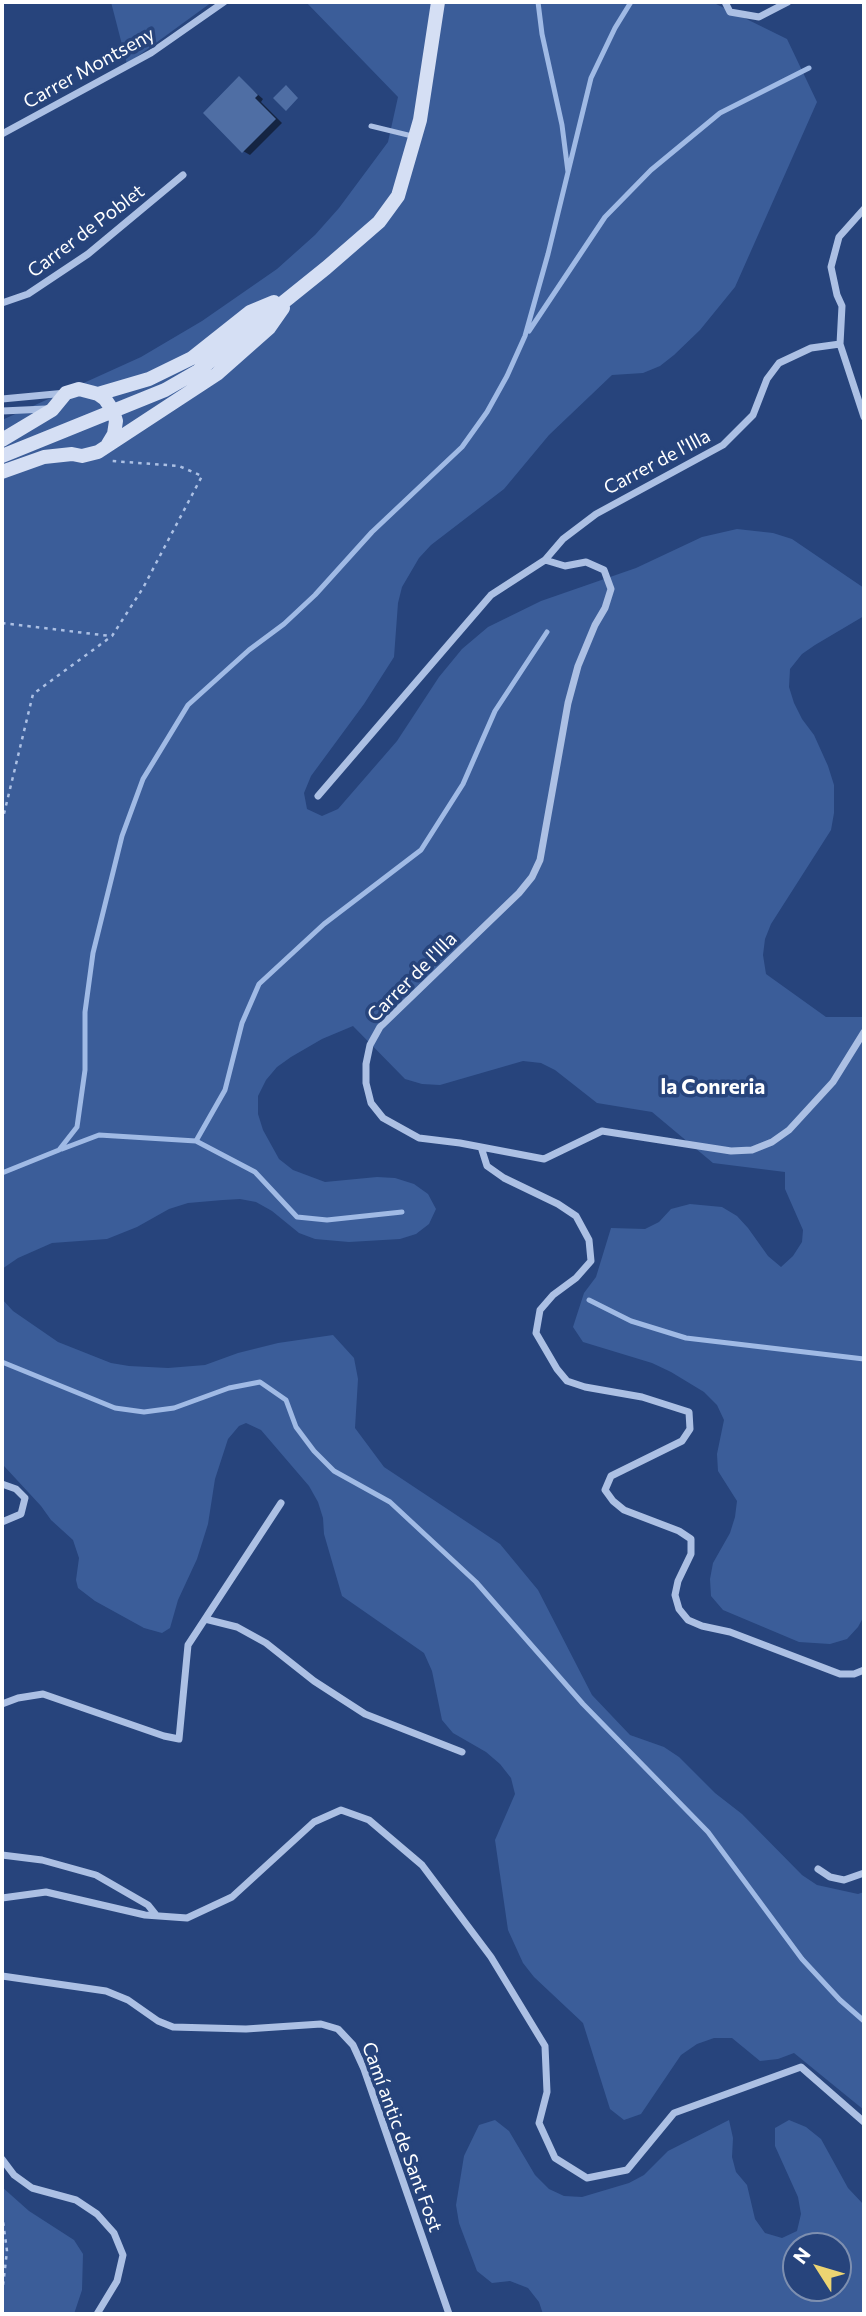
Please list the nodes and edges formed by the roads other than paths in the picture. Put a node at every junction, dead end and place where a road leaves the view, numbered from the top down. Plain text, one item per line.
1 (224, 2) edge
2 (438, 2) edge
3 (725, 2) edge
4 (788, 2) edge
5 (371, 126) dead end
6 (2, 134) edge
7 (415, 137) junction
8 (183, 175) dead end
9 (864, 209) edge
10 (291, 295) junction
11 (2, 303) edge
12 (840, 344) junction
13 (66, 393) junction
14 (98, 394) junction
15 (2, 399) edge
16 (52, 410) junction
17 (2, 411) edge
18 (113, 411) junction
19 (864, 417) edge
20 (54, 434) junction
21 (2, 440) edge
22 (108, 444) junction
23 (72, 454) junction
24 (2, 456) edge
25 (2, 472) edge
26 (545, 561) junction
27 (318, 796) dead end
28 (864, 1032) edge
29 (481, 1147) junction
30 (2, 1484) edge
31 (281, 1503) dead end
32 (2, 1522) edge
33 (205, 1619) junction
34 (864, 1670) edge
35 (2, 1704) edge
36 (462, 1752) dead end
37 (2, 1855) edge
38 (818, 1869) dead end
39 (864, 1873) edge
40 (2, 1898) edge
41 (156, 1916) junction
42 (6, 1977) edge
43 (2, 1982) edge
44 (864, 2122) edge
45 (2, 2159) edge
46 (97, 2314) edge
47 (449, 2314) edge

1 - 6 street, Carrer Montseny
2 - 7 street
3 - 4 street
5 - 7 lane
7 - 10 street
8 - 11 street, Carrer de Poblet
9 - 12 street
10 - 14 street
10 - 18 street
10 - 22 street
12 - 19 street
12 - 26 street, Carrer de l'Illa
13 - 14 street
13 - 15 street
13 - 16 street
14 - 18 street
16 - 17 street
16 - 20 street
16 - 21 street
18 - 20 street
18 - 22 street
20 - 23 street
20 - 24 street
22 - 23 street
23 - 25 street
26 - 27 street, Carrer de l'Illa
26 - 29 street, Carrer de l'Illa
28 - 29 street, Carrer de l'Illa
29 - 34 street
30 - 32 street
31 - 33 street
33 - 35 street
33 - 36 street
37 - 41 street
38 - 39 street
40 - 41 street
41 - 44 street
42 - 43 street
42 - 47 street, Camí antic de Sant Fost
45 - 46 street

